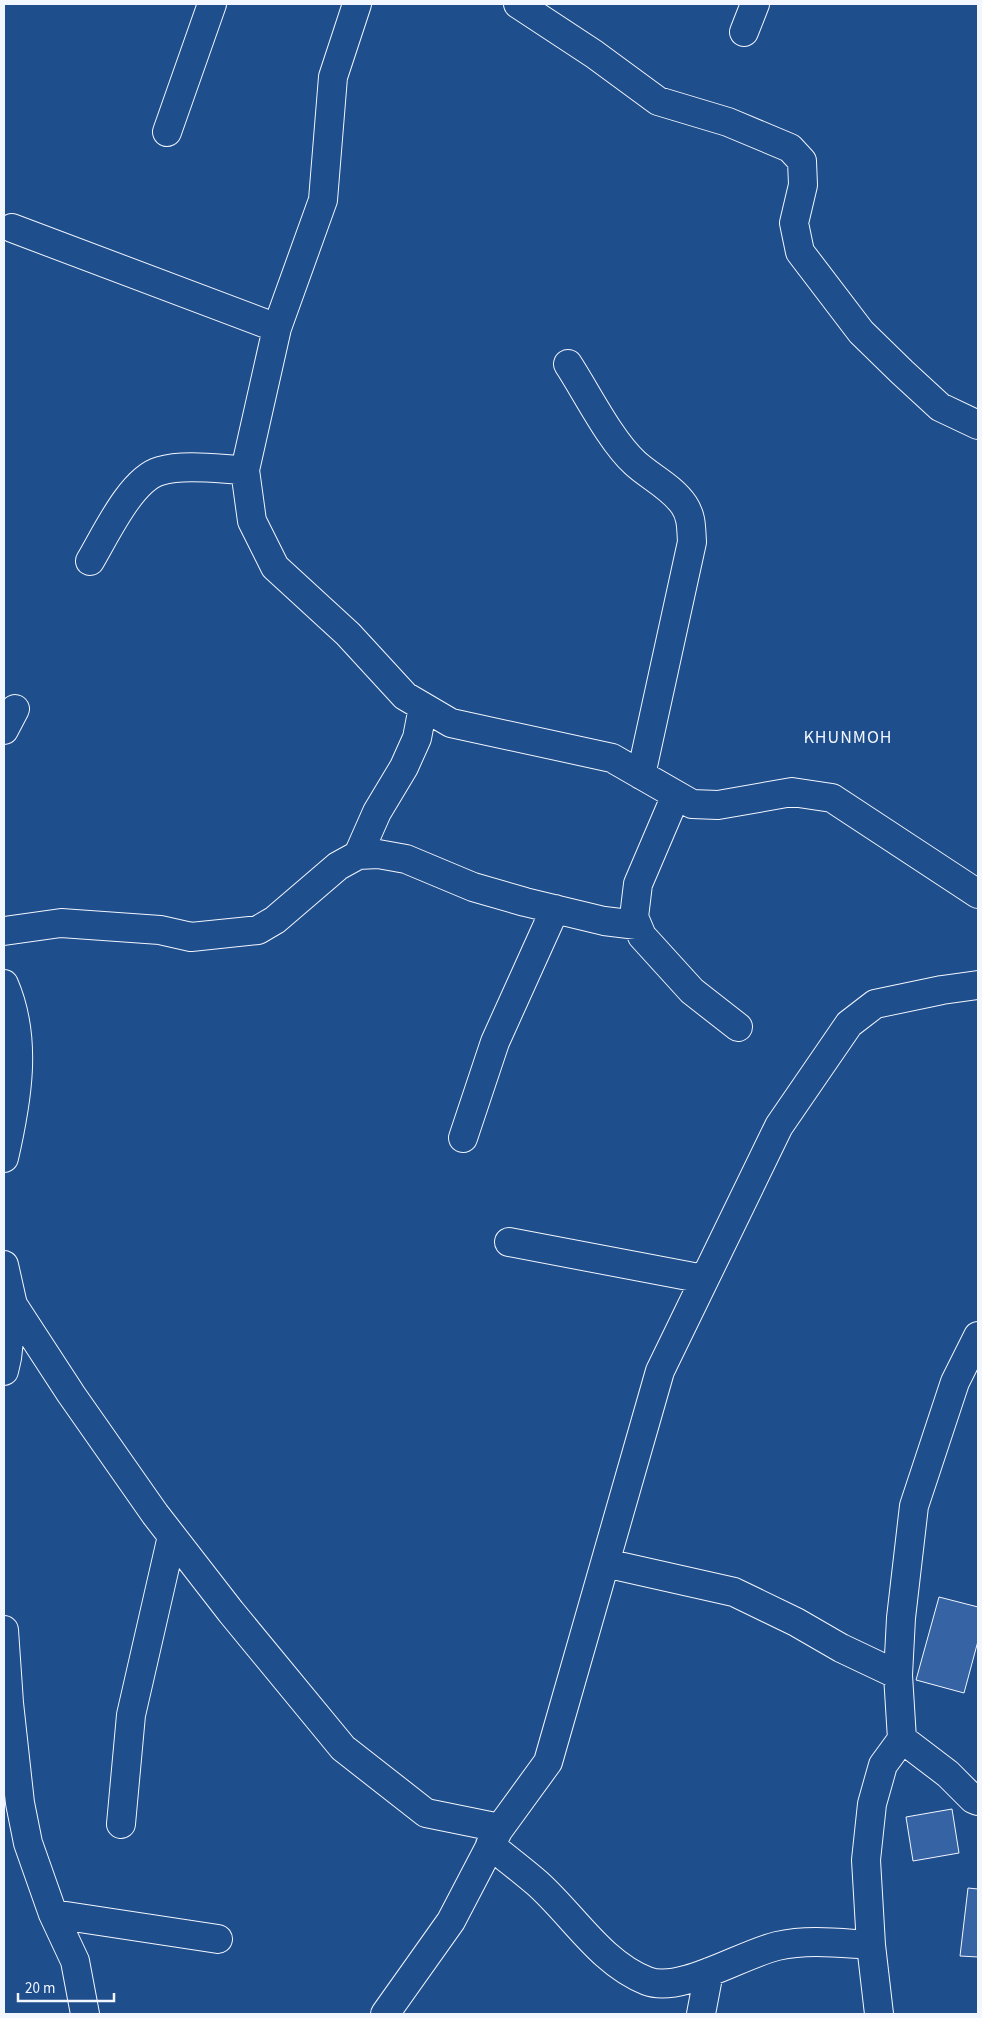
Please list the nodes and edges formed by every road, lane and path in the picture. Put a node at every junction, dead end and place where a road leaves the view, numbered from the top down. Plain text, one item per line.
1 (212, 4) edge
2 (357, 4) edge
3 (518, 4) edge
4 (755, 4) edge
5 (744, 32) dead end
6 (167, 132) dead end
7 (12, 228) dead end
8 (277, 328) junction
9 (568, 364) dead end
10 (978, 425) edge
11 (245, 470) junction
12 (90, 561) dead end
13 (423, 706) junction
14 (641, 774) junction
15 (676, 795) junction
16 (358, 856) junction
17 (978, 894) edge
18 (555, 909) junction
19 (637, 926) junction
20 (4, 931) edge
21 (4, 984) edge
22 (978, 985) edge
23 (738, 1028) dead end
24 (463, 1138) dead end
25 (4, 1158) edge
26 (509, 1242) dead end
27 (4, 1265) edge
28 (704, 1278) junction
29 (13, 1305) junction
30 (978, 1336) edge
31 (4, 1371) edge
32 (172, 1536) junction
33 (605, 1563) junction
34 (4, 1630) edge
35 (898, 1675) junction
36 (902, 1739) junction
37 (978, 1801) edge
38 (121, 1824) dead end
39 (495, 1836) junction
40 (53, 1914) junction
41 (218, 1939) dead end
42 (871, 1945) junction
43 (709, 1972) junction
44 (85, 2014) edge
45 (385, 2014) edge
46 (701, 2014) edge
47 (879, 2014) edge

1 - 6 street
2 - 8 street
3 - 10 street
4 - 5 street
7 - 8 street
8 - 11 street
9 - 14 street
11 - 12 street
11 - 13 street
13 - 14 street
13 - 16 street
14 - 15 street
15 - 17 street
15 - 19 street
16 - 18 street
16 - 20 street
18 - 19 street
18 - 24 street
19 - 23 street
21 - 25 street
22 - 28 street
26 - 28 street
27 - 29 street
28 - 33 street
29 - 31 street
29 - 32 street
30 - 35 street
32 - 38 street
32 - 39 street
33 - 35 street
33 - 39 street
34 - 40 street
35 - 36 street
36 - 37 street
36 - 42 street
39 - 43 street
39 - 45 street
40 - 41 street
40 - 44 street
42 - 43 street
42 - 47 street
43 - 46 street

